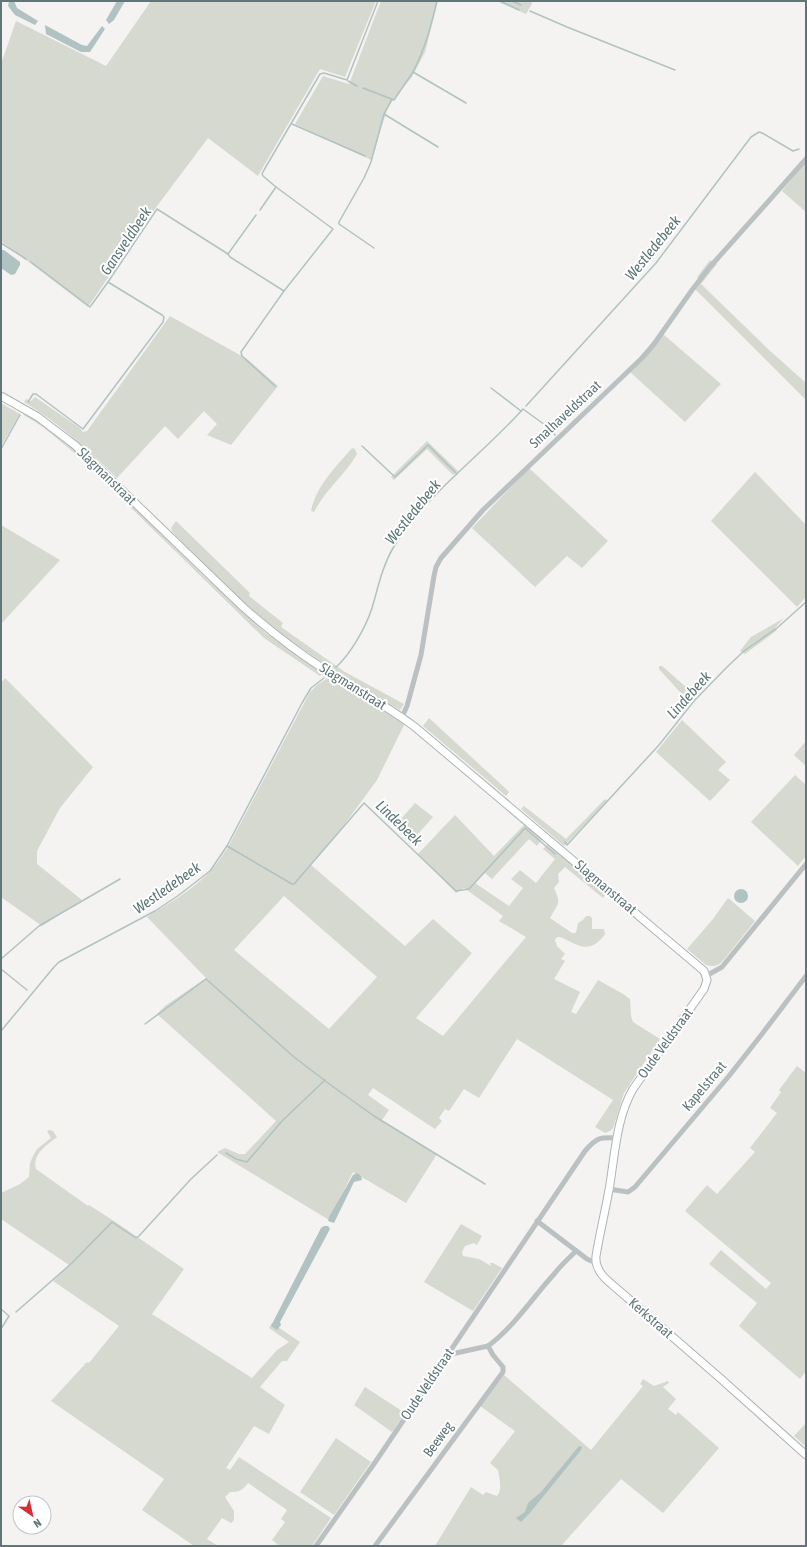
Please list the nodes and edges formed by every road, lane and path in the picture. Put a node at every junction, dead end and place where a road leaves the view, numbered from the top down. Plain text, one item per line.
1 (806, 159) edge
2 (1, 396) edge
3 (402, 717) junction
4 (806, 864) edge
5 (706, 976) junction
6 (806, 976) edge
7 (618, 1138) junction
8 (609, 1189) junction
9 (537, 1221) junction
10 (576, 1250) junction
11 (596, 1263) junction
12 (488, 1346) junction
13 (447, 1355) junction
14 (806, 1455) edge
15 (316, 1546) edge
16 (375, 1546) edge

1 - 3 street, Smalhaveldstraat
2 - 3 main road, Slagmanstraat
3 - 5 main road, Slagmanstraat
4 - 5 street
5 - 7 main road, Oude Veldstraat
6 - 8 street, Kapelstraat
7 - 8 main road
7 - 9 street, Oude Veldstraat
8 - 11 main road
9 - 10 street
9 - 13 street, Oude Veldstraat
10 - 11 street
10 - 12 street
11 - 14 main road, Kerkstraat
12 - 13 street
12 - 16 street, Beeweg
13 - 15 street, Oude Veldstraat

